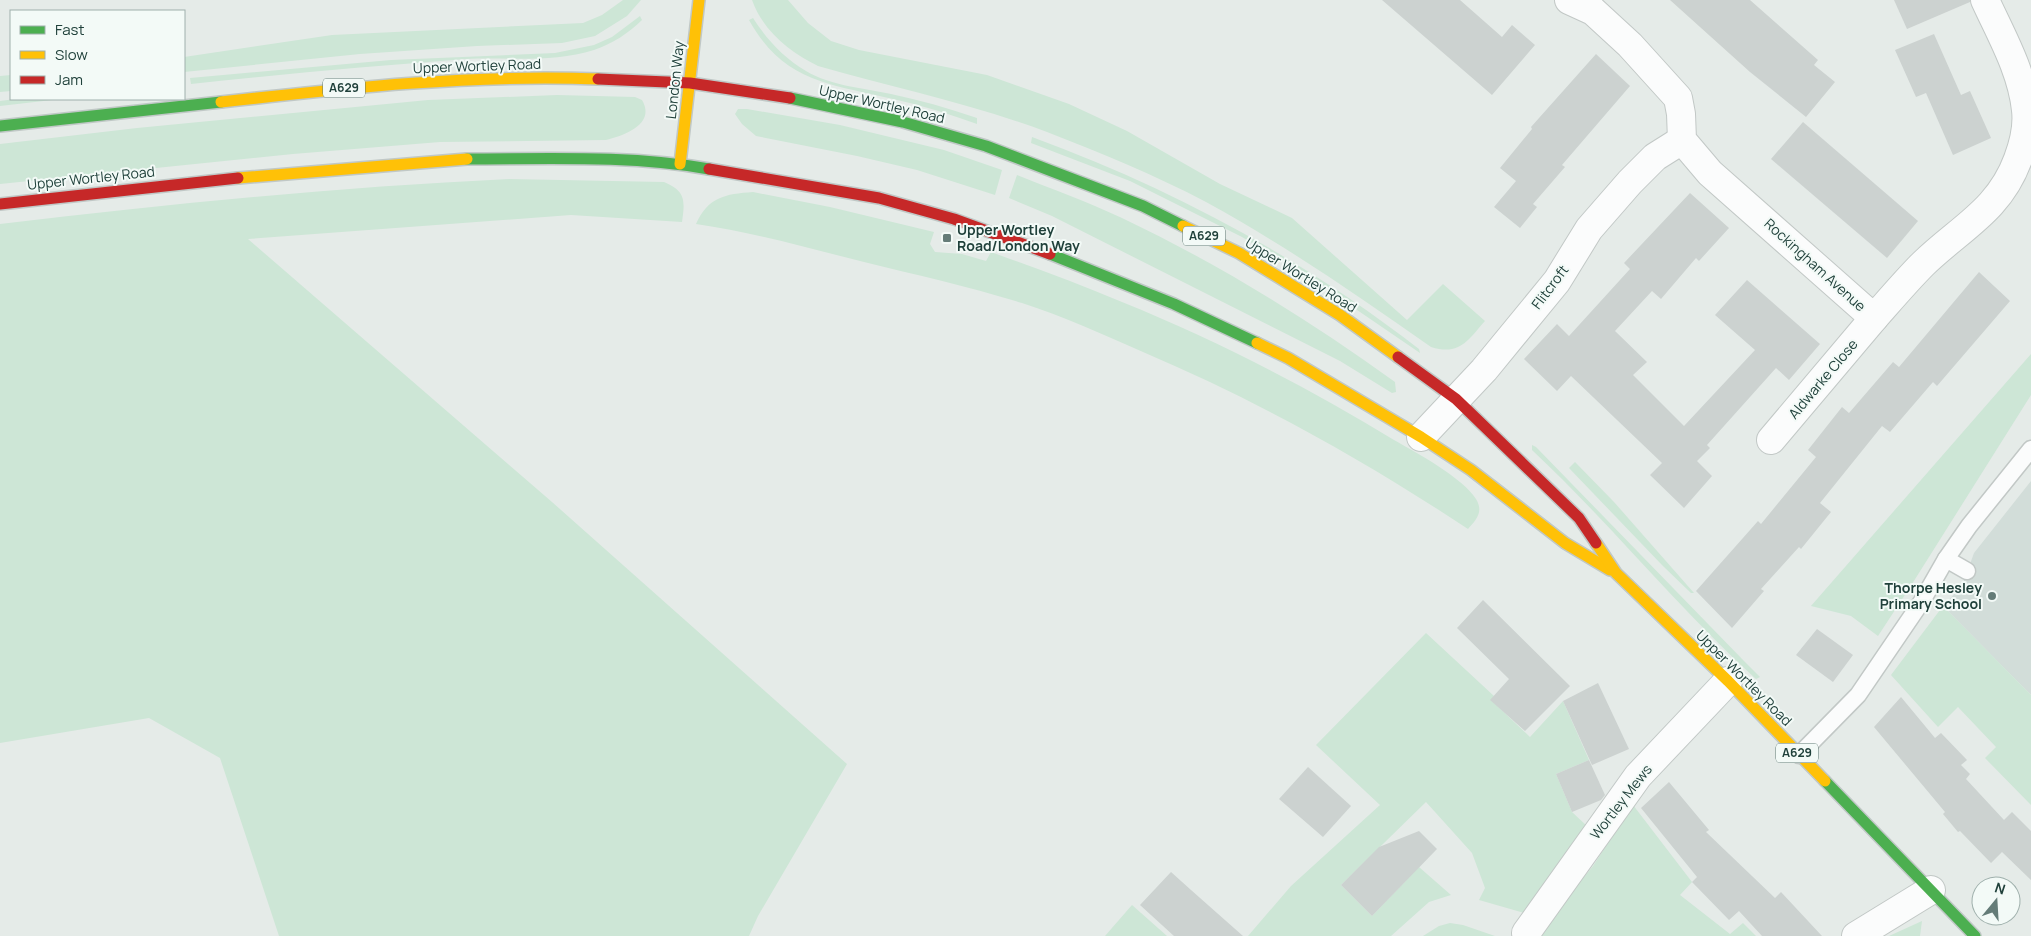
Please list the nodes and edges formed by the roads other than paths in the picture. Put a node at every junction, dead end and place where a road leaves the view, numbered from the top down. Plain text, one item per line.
1 (699, 0) edge
2 (1569, 0) edge
3 (1985, 0) edge
4 (690, 83) junction
5 (0, 126) edge
6 (1682, 140) junction
7 (680, 164) junction
8 (0, 204) edge
9 (1874, 318) junction
10 (1456, 399) junction
11 (1421, 437) junction
12 (1771, 440) dead end
13 (2031, 448) edge
14 (1946, 559) junction
15 (1967, 570) dead end
16 (1616, 573) junction
17 (1728, 681) junction
18 (1799, 754) junction
19 (1931, 890) junction
20 (1526, 933) dead end
21 (1856, 936) edge
22 (1975, 936) edge

1 - 4 main road, London Way
2 - 6 street
3 - 9 street, Rockingham Avenue
4 - 5 main road, Upper Wortley Road / A629
4 - 7 main road, London Way
4 - 10 main road, Upper Wortley Road / A629
6 - 9 street, Rockingham Avenue
6 - 10 street, Flitcroft
7 - 8 main road, Upper Wortley Road / A629
7 - 11 main road, Upper Wortley Road / A629
9 - 12 street, Aldwarke Close
10 - 11 street, Flitcroft
10 - 16 main road, Upper Wortley Road / A629
11 - 16 main road, Upper Wortley Road / A629
13 - 14 lane
14 - 15 lane
14 - 18 lane
16 - 17 main road, Upper Wortley Road / A629
17 - 18 main road, Upper Wortley Road / A629
17 - 20 street, Wortley Mews
18 - 19 main road, Upper Wortley Road / A629
19 - 21 street
19 - 22 main road, Upper Wortley Road / A629

